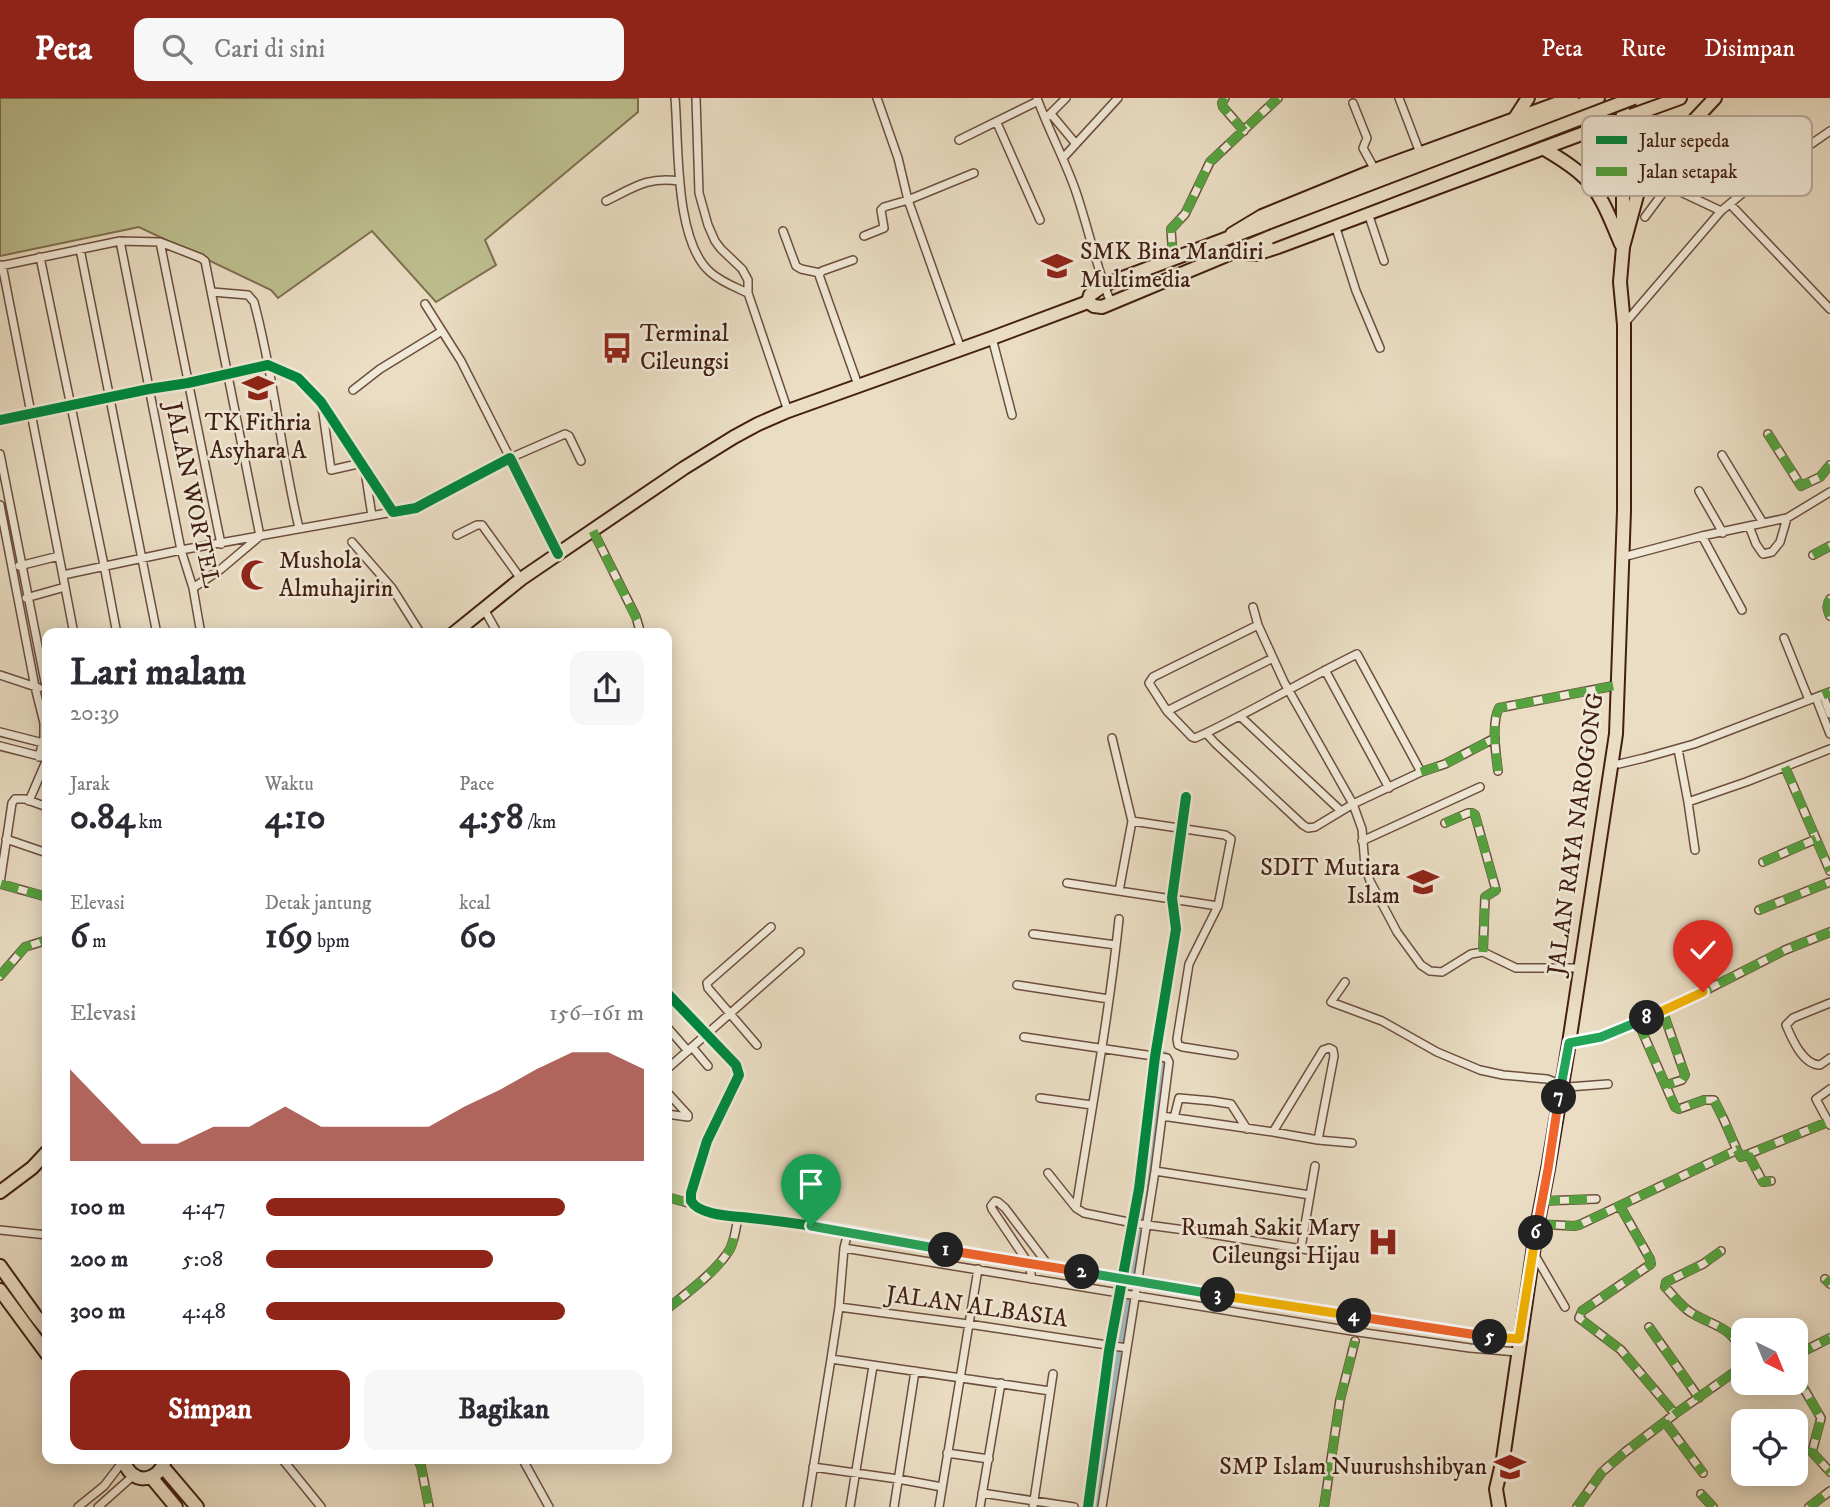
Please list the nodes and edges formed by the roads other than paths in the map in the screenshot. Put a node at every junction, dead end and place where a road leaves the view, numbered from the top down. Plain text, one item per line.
1 (675, 98) edge
2 (696, 98) edge
3 (877, 98) edge
4 (1066, 98) edge
5 (1118, 98) edge
6 (1225, 98) edge
7 (1278, 98) edge
8 (1399, 98) edge
9 (1528, 98) edge
10 (1572, 98) edge
11 (1598, 98) edge
12 (1623, 98) edge
13 (1634, 98) edge
14 (1680, 98) edge
15 (1715, 98) edge
16 (1038, 100) edge
17 (1353, 103) dead end
18 (1048, 116) junction
19 (1587, 116) edge
20 (1622, 116) edge
21 (1630, 116) edge
22 (1698, 116) edge
23 (1515, 118) junction
24 (1582, 118) edge
25 (997, 122) junction
26 (1244, 131) junction
27 (1830, 131) edge
28 (1582, 134) edge
29 (959, 140) dead end
30 (1812, 143) edge
31 (1076, 144) junction
32 (1543, 148) junction
33 (1420, 153) junction
34 (1063, 158) junction
35 (1375, 170) junction
36 (974, 173) dead end
37 (1582, 176) edge
38 (679, 181) junction
39 (1598, 196) edge
40 (1623, 196) edge
41 (1637, 196) edge
42 (1661, 196) edge
43 (1689, 196) edge
44 (1740, 196) edge
45 (606, 201) dead end
46 (908, 201) junction
47 (1730, 204) junction
48 (1721, 211) junction
49 (1368, 213) junction
50 (1645, 217) dead end
51 (1040, 220) dead end
52 (1335, 225) junction
53 (783, 231) dead end
54 (864, 236) dead end
55 (120, 241) junction
56 (1224, 241) junction
57 (160, 242) junction
58 (1623, 247) junction
59 (80, 249) junction
60 (1233, 252) junction
61 (40, 257) junction
62 (853, 260) dead end
63 (1173, 260) junction
64 (1384, 261) dead end
65 (1, 266) edge
66 (820, 273) junction
67 (1104, 285) junction
68 (212, 292) junction
69 (748, 293) junction
70 (1087, 302) junction
71 (1111, 303) junction
72 (425, 304) dead end
73 (1830, 309) edge
74 (1624, 325) junction
75 (442, 331) junction
76 (992, 338) junction
77 (1380, 348) dead end
78 (961, 349) junction
79 (268, 365) junction
80 (228, 373) junction
81 (188, 383) junction
82 (858, 385) junction
83 (149, 389) junction
84 (353, 390) dead end
85 (110, 398) junction
86 (321, 402) junction
87 (72, 406) junction
88 (788, 411) junction
89 (31, 415) junction
90 (1012, 415) dead end
91 (0, 421) edge
92 (1768, 434) dead end
93 (0, 454) edge
94 (1722, 455) dead end
95 (510, 458) junction
96 (581, 461) dead end
97 (363, 465) junction
98 (1830, 465) edge
99 (1699, 491) dead end
100 (1830, 492) edge
101 (0, 505) edge
102 (393, 512) junction
103 (372, 516) junction
104 (1787, 518) junction
105 (1763, 523) junction
106 (1749, 526) junction
107 (299, 528) junction
108 (593, 531) junction
109 (1723, 533) junction
110 (457, 535) dead end
111 (260, 536) junction
112 (1702, 536) junction
113 (352, 542) dead end
114 (221, 544) junction
115 (1830, 545) edge
116 (181, 550) junction
117 (558, 554) junction
118 (1813, 555) dead end
119 (59, 556) junction
120 (1623, 557) junction
121 (142, 558) junction
122 (21, 565) junction
123 (104, 565) junction
124 (12, 568) junction
125 (63, 575) junction
126 (521, 579) junction
127 (65, 587) junction
128 (192, 588) junction
129 (29, 597) junction
130 (1830, 599) edge
131 (19, 600) junction
132 (1253, 607) dead end
133 (484, 609) junction
134 (1742, 610) dead end
135 (1830, 616) edge
136 (1258, 625) junction
137 (73, 628) edge
138 (116, 628) edge
139 (156, 628) edge
140 (200, 628) edge
141 (417, 628) edge
142 (460, 628) edge
143 (495, 628) edge
144 (639, 628) edge
145 (1784, 638) dead end
146 (1273, 658) junction
147 (42, 665) edge
148 (1325, 670) junction
149 (0, 675) edge
150 (1618, 685) junction
151 (35, 687) junction
152 (42, 689) edge
153 (1289, 691) junction
154 (1819, 697) edge
155 (1167, 711) junction
156 (1830, 714) edge
157 (42, 715) edge
158 (1241, 717) junction
159 (0, 732) edge
160 (1206, 733) junction
161 (1830, 734) edge
162 (1112, 738) dead end
163 (1495, 738) junction
164 (42, 743) edge
165 (0, 746) edge
166 (1678, 749) junction
167 (1830, 749) edge
168 (42, 757) edge
169 (1611, 763) junction
170 (42, 766) edge
171 (1785, 767) junction
172 (1498, 771) dead end
173 (1421, 772) junction
174 (1480, 787) dead end
175 (1388, 788) junction
176 (1186, 797) dead end
177 (29, 801) junction
178 (1688, 802) junction
179 (1353, 804) junction
180 (42, 805) edge
181 (1341, 811) junction
182 (1132, 821) junction
183 (1445, 823) dead end
184 (1182, 829) junction
185 (6, 839) junction
186 (1816, 839) junction
187 (1362, 841) junction
188 (1695, 850) dead end
189 (42, 851) edge
190 (1763, 862) dead end
191 (1830, 871) edge
192 (1830, 882) edge
193 (1067, 883) dead end
194 (1, 884) edge
195 (1119, 891) junction
196 (42, 896) edge
197 (1172, 898) junction
198 (1218, 906) junction
199 (1759, 910) dead end
200 (1119, 919) dead end
201 (771, 927) dead end
202 (1830, 932) edge
203 (1033, 934) dead end
204 (42, 942) edge
205 (1116, 945) junction
206 (800, 952) dead end
207 (1483, 952) junction
208 (1579, 968) junction
209 (0, 976) edge
210 (1345, 982) dead end
211 (1017, 985) dead end
212 (672, 998) edge
213 (1110, 999) junction
214 (1830, 1003) edge
215 (1662, 1012) junction
216 (729, 1014) junction
217 (1638, 1022) junction
218 (672, 1032) edge
219 (707, 1034) junction
220 (1024, 1037) dead end
221 (1569, 1043) junction
222 (757, 1045) dead end
223 (1103, 1048) junction
224 (690, 1049) junction
225 (1234, 1055) dead end
226 (1154, 1057) junction
227 (1830, 1058) edge
228 (672, 1065) edge
229 (708, 1066) dead end
230 (1608, 1084) dead end
231 (1561, 1085) junction
232 (1667, 1085) junction
233 (1830, 1089) edge
234 (672, 1097) edge
235 (1040, 1098) dead end
236 (1092, 1105) junction
237 (672, 1115) edge
238 (1162, 1116) junction
239 (1174, 1118) junction
240 (1829, 1124) edge
241 (1247, 1129) junction
242 (1273, 1132) junction
243 (1318, 1140) junction
244 (1352, 1143) dead end
245 (1737, 1150) junction
246 (1748, 1154) junction
247 (42, 1157) edge
248 (1315, 1166) dead end
249 (1155, 1171) junction
250 (1048, 1173) dead end
251 (1771, 1181) dead end
252 (0, 1192) edge
253 (1310, 1195) junction
254 (672, 1198) edge
255 (1596, 1199) dead end
256 (1542, 1200) junction
257 (692, 1204) junction
258 (1620, 1206) junction
259 (1076, 1208) junction
260 (737, 1217) junction
261 (1135, 1223) junction
262 (1146, 1224) junction
263 (1538, 1224) junction
264 (0, 1230) edge
265 (848, 1232) junction
266 (42, 1235) edge
267 (844, 1248) junction
268 (1301, 1248) junction
269 (1720, 1251) dead end
270 (1321, 1252) dead end
271 (1533, 1252) junction
272 (1029, 1264) junction
273 (0, 1266) edge
274 (1049, 1266) junction
275 (978, 1269) junction
276 (1032, 1279) junction
277 (1130, 1281) junction
278 (0, 1290) edge
279 (1128, 1294) junction
280 (672, 1305) edge
281 (839, 1307) junction
282 (1565, 1307) dead end
283 (42, 1324) edge
284 (968, 1324) junction
285 (1649, 1327) dead end
286 (1731, 1334) edge
287 (1830, 1338) edge
288 (1355, 1341) dead end
289 (1518, 1346) junction
290 (42, 1347) edge
291 (1120, 1347) junction
292 (1808, 1349) edge
293 (831, 1359) junction
294 (873, 1366) junction
295 (915, 1371) junction
296 (1053, 1374) dead end
297 (1731, 1375) edge
298 (959, 1378) junction
299 (1001, 1383) junction
300 (1051, 1391) junction
301 (1808, 1395) edge
302 (1699, 1398) junction
303 (1675, 1414) junction
304 (1665, 1422) junction
305 (947, 1453) junction
306 (989, 1458) junction
307 (121, 1464) edge
308 (125, 1464) edge
309 (163, 1464) edge
310 (165, 1464) edge
311 (286, 1464) edge
312 (420, 1464) edge
313 (525, 1464) edge
314 (814, 1467) junction
315 (1830, 1472) edge
316 (855, 1473) junction
317 (1703, 1473) dead end
318 (134, 1475) junction
319 (151, 1477) junction
320 (898, 1479) junction
321 (942, 1487) junction
322 (1496, 1489) junction
323 (1830, 1490) edge
324 (982, 1493) junction
325 (1701, 1494) dead end
326 (1820, 1499) junction
327 (1033, 1504) edge
328 (78, 1507) edge
329 (98, 1507) edge
330 (176, 1507) edge
331 (197, 1507) edge
332 (321, 1507) edge
333 (429, 1507) edge
334 (549, 1507) edge
335 (807, 1507) edge
336 (850, 1507) edge
337 (894, 1507) edge
338 (939, 1507) edge
339 (980, 1507) edge
340 (1074, 1507) edge
341 (1088, 1507) edge
342 (1102, 1507) edge
343 (1325, 1507) edge
344 (1491, 1507) edge
345 (1499, 1507) edge
346 (1577, 1507) edge
347 (1713, 1507) edge
348 (1809, 1507) edge
349 (1825, 1507) edge

1 - 38 street
2 - 69 street
3 - 46 street
4 - 18 street
5 - 31 street
6 - 26 street
7 - 26 street
8 - 33 street
9 - 23 main road
10 - 23 main road
11 - 56 main road
12 - 20 main road, JALAN RAYA NAROGONG
13 - 19 main road, bridge
14 - 21 main road
15 - 22 main road
16 - 18 street
16 - 25 street
17 - 35 street
18 - 31 street
18 - 34 street
23 - 33 main road
24 - 60 main road, bridge
25 - 29 street
25 - 51 street
26 - 63 street
27 - 30 street
28 - 32 main road
31 - 34 street
32 - 37 main road
32 - 49 main road
33 - 35 main road
34 - 67 street
35 - 56 main road
36 - 46 street
38 - 45 street
38 - 69 street
39 - 58 main road
40 - 58 main road, JALAN RAYA NAROGONG
41 - 58 main road
42 - 50 street
43 - 48 street
44 - 47 street
46 - 54 street
46 - 78 street
47 - 48 street
47 - 73 street
48 - 74 street
49 - 52 main road
49 - 64 street
52 - 60 main road
52 - 77 street
53 - 66 street
55 - 57 street
55 - 59 street
55 - 83 street, JALAN WORTEL
56 - 63 main road
57 - 68 street
57 - 81 street
58 - 74 main road, JALAN RAYA NAROGONG
59 - 61 street
59 - 85 street
60 - 71 main road
61 - 65 street
61 - 87 street
62 - 66 street
63 - 67 main road
65 - 89 street
66 - 82 street
67 - 70 main road
67 - 71 street
68 - 79 street
68 - 80 street
69 - 88 street
70 - 71 main road
70 - 76 main road
72 - 75 street
74 - 120 main road, JALAN RAYA NAROGONG
75 - 84 street
75 - 95 street
76 - 78 main road
76 - 90 street
78 - 82 main road
79 - 80 street
79 - 86 street
79 - 107 street
80 - 81 street
80 - 111 street
81 - 83 street
81 - 114 street
82 - 88 main road
83 - 85 street
83 - 116 street, JALAN WORTEL
85 - 87 street
85 - 121 street
86 - 97 street
86 - 97 street
87 - 89 street
87 - 123 street
88 - 108 main road
89 - 91 street
89 - 119 street
92 - 98 street
93 - 122 street
94 - 105 street
95 - 96 street
95 - 102 street
95 - 117 street
97 - 102 street
97 - 103 street
99 - 109 street
100 - 104 street
101 - 124 street
102 - 103 street
103 - 107 street
104 - 105 street
104 - 106 street
105 - 106 street
106 - 109 street
107 - 111 street
108 - 117 main road
108 - 144 street
109 - 112 street
110 - 126 street
111 - 114 street
111 - 128 street
112 - 120 street
112 - 134 street
113 - 141 street
114 - 116 street
115 - 118 street
116 - 121 street
116 - 128 street, JALAN WORTEL
117 - 126 main road
119 - 122 street
119 - 125 street
120 - 150 main road, JALAN RAYA NAROGONG
121 - 123 street
121 - 139 street
122 - 124 street
122 - 129 street
123 - 125 street
123 - 138 street
124 - 131 street
125 - 127 street
126 - 133 main road
127 - 129 street
127 - 137 street
128 - 140 street, JALAN WORTEL
129 - 131 street
129 - 147 street
130 - 135 street
131 - 151 street
132 - 136 street
133 - 142 main road
133 - 143 street
136 - 146 street
136 - 155 street
145 - 154 street
146 - 153 street
146 - 155 street
148 - 153 street
148 - 173 street
148 - 175 street
149 - 151 street
150 - 163 street
150 - 169 main road, JALAN RAYA NAROGONG
151 - 152 street
151 - 157 street
153 - 158 street
153 - 179 street
154 - 156 street
154 - 161 street
154 - 166 street
155 - 160 street
158 - 160 street
158 - 181 street
159 - 164 street
160 - 181 street
162 - 182 street
163 - 172 street
163 - 173 street
165 - 168 street
166 - 169 street
166 - 178 street
167 - 171 street
169 - 208 main road, JALAN RAYA NAROGONG
170 - 177 street
171 - 178 street
171 - 186 street
173 - 175 street
174 - 187 street
175 - 179 street
176 - 184 street
177 - 180 street
177 - 185 street
178 - 188 street
179 - 181 street
179 - 187 street
182 - 184 street
182 - 195 street
183 - 207 street
184 - 197 street
184 - 198 street
185 - 189 street
185 - 194 street
186 - 190 street
186 - 191 street
187 - 207 street
192 - 199 street
193 - 195 street
194 - 196 street
195 - 197 street
197 - 198 street
197 - 226 street
198 - 225 street
200 - 205 street
201 - 216 street
202 - 215 street
203 - 205 street
204 - 209 street
205 - 213 street
206 - 216 street
207 - 208 street
208 - 221 main road, JALAN RAYA NAROGONG
210 - 231 street
211 - 213 street
212 - 219 street
213 - 223 street
214 - 227 street
215 - 217 street
215 - 232 street
216 - 219 street
216 - 222 street
217 - 221 street
217 - 232 street
218 - 224 street
219 - 224 street
219 - 257 street
220 - 223 street
221 - 231 main road, JALAN RAYA NAROGONG
223 - 226 street
223 - 236 street
224 - 228 street
224 - 229 street
226 - 238 street
226 - 261 street
230 - 231 street
231 - 256 main road, JALAN RAYA NAROGONG
232 - 245 street
233 - 240 street
234 - 237 street
235 - 236 street
236 - 259 street
238 - 239 street
238 - 249 street
239 - 241 street
239 - 241 street
240 - 246 street
241 - 242 street
242 - 243 street
242 - 243 street
243 - 244 street
245 - 246 street
245 - 258 street
246 - 251 street
247 - 252 main road
248 - 253 street
249 - 253 street
249 - 262 street
250 - 259 street
253 - 268 street
254 - 257 street
255 - 256 street
256 - 263 main road, JALAN RAYA NAROGONG
257 - 260 street
258 - 263 street
258 - 303 street
259 - 261 street
260 - 265 street
260 - 280 street
261 - 262 street
261 - 277 street
262 - 268 street
262 - 277 street
263 - 271 main road, JALAN RAYA NAROGONG
264 - 266 street
265 - 267 street
265 - 272 street
267 - 275 street
267 - 281 street
268 - 270 street
269 - 286 street
271 - 282 street
271 - 289 main road, JALAN RAYA NAROGONG
272 - 274 street
272 - 274 street
272 - 276 street
273 - 283 main road
274 - 277 street
275 - 276 street
275 - 284 street
276 - 279 street
277 - 279 street
277 - 279 street
277 - 289 street
278 - 290 main road
279 - 289 street
279 - 291 street
279 - 291 street
281 - 284 street, JALAN ALBASIA
281 - 293 street
284 - 291 street, JALAN ALBASIA
284 - 298 street
285 - 302 street
287 - 292 street
288 - 343 street
289 - 322 main road, JALAN RAYA NAROGONG
291 - 341 street
291 - 342 street
293 - 294 street
293 - 314 street
294 - 295 street
294 - 316 street
295 - 298 street
295 - 320 street
296 - 300 street
297 - 302 street
298 - 299 street
298 - 305 street
299 - 300 street
299 - 306 street
300 - 327 street
301 - 315 street
302 - 303 street
303 - 304 street
304 - 317 street
304 - 346 street
305 - 306 street
305 - 321 street
306 - 324 street
307 - 328 street
308 - 318 main road
309 - 319 main road
310 - 331 main road
311 - 332 street
312 - 333 street
313 - 334 street
314 - 316 street
314 - 335 street
316 - 320 street
316 - 336 street
318 - 319 main road
318 - 329 street
319 - 330 main road
320 - 321 street
320 - 337 street
321 - 338 street
322 - 344 main road
322 - 345 main road, JALAN RAYA NAROGONG
323 - 326 street
324 - 327 street
324 - 339 street
325 - 347 street
326 - 348 street
326 - 349 street
327 - 340 street

